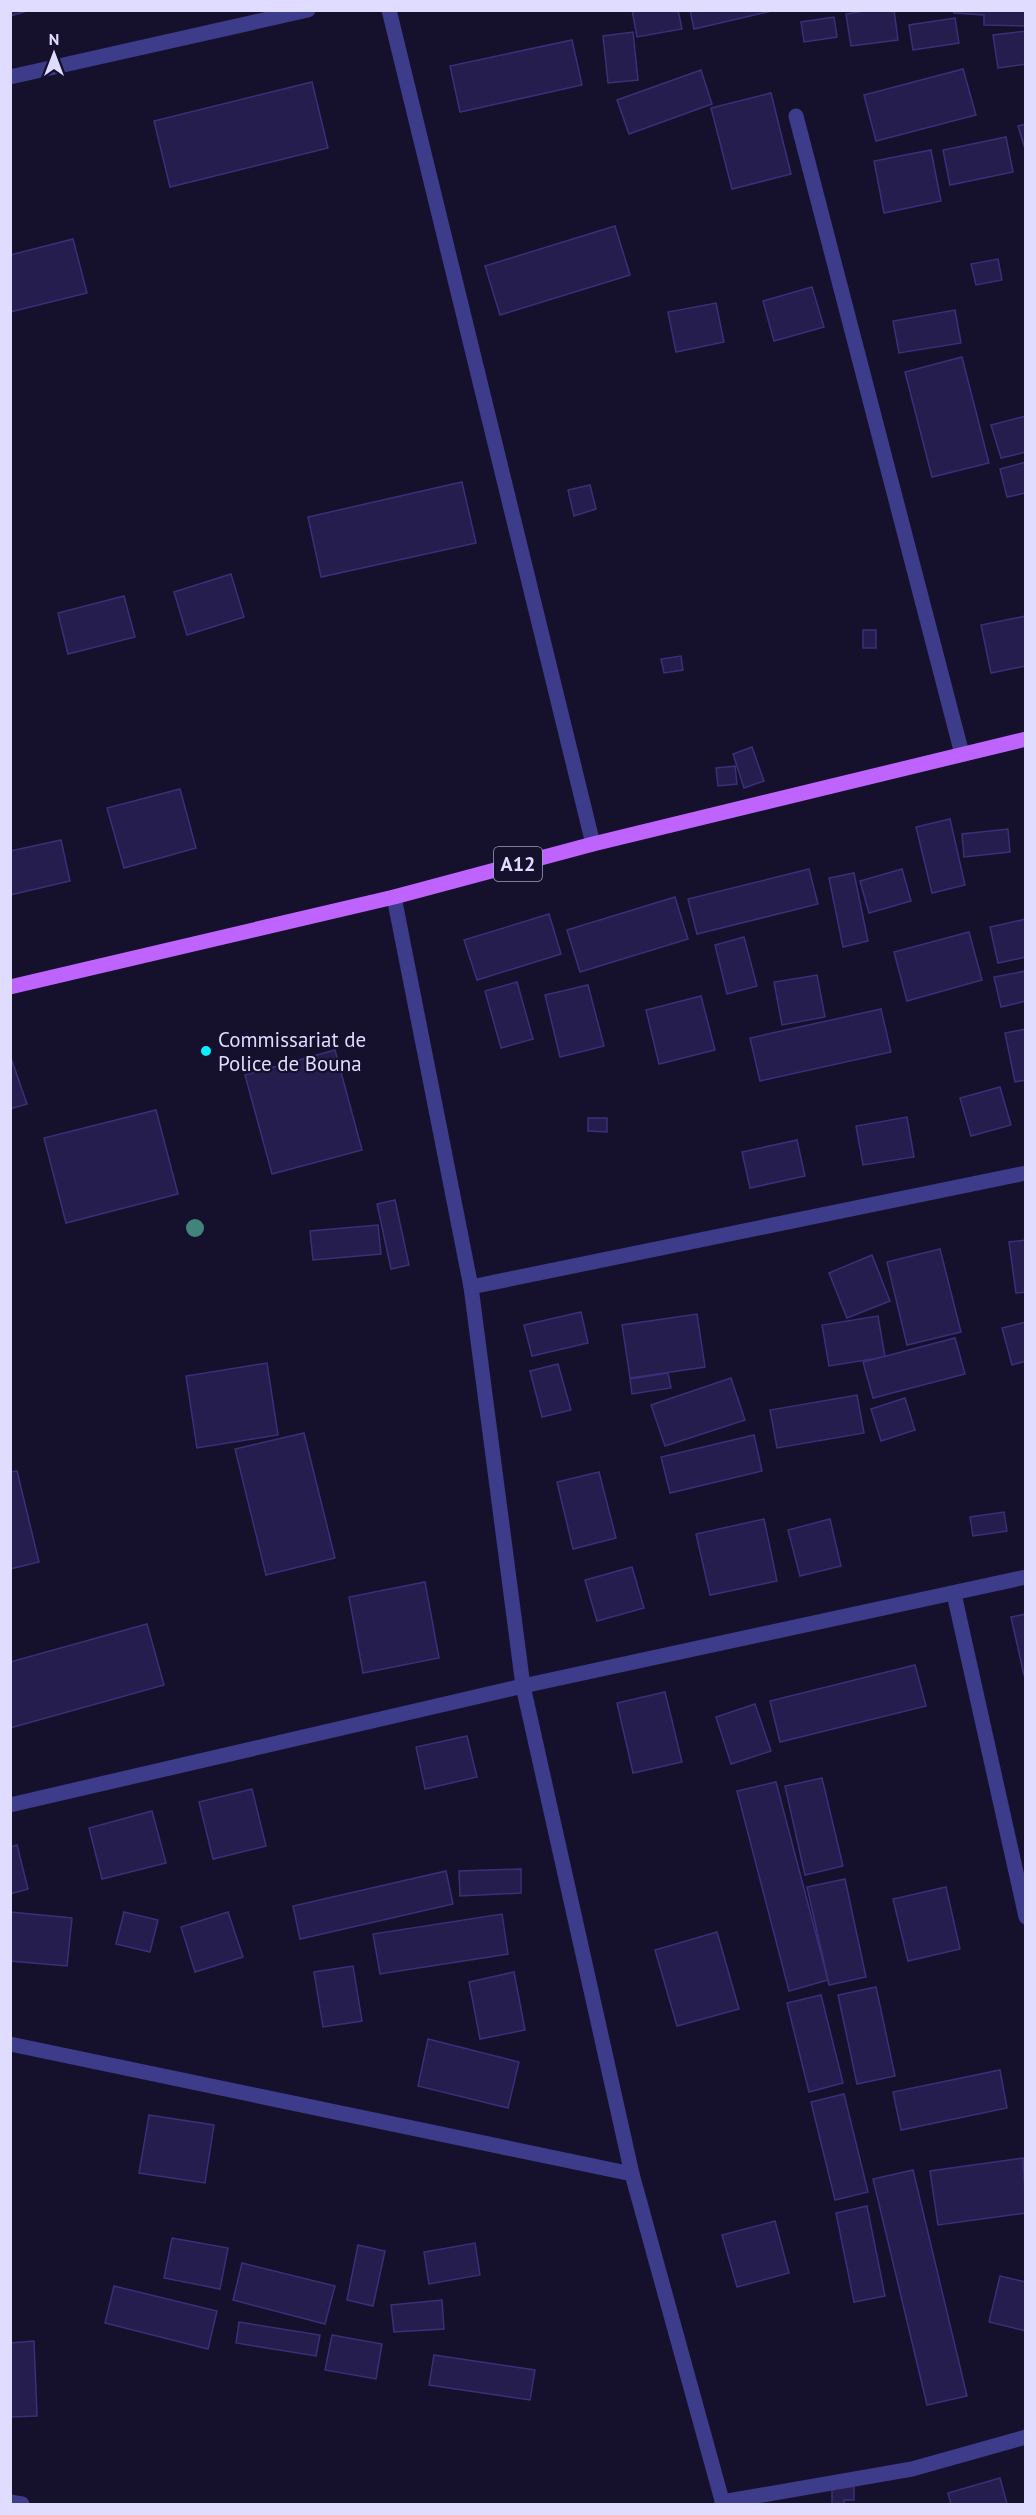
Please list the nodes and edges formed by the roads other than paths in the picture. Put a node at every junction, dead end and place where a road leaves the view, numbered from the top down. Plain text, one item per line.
1 (308, 10) edge
2 (389, 10) edge
3 (10, 77) edge
4 (796, 116) dead end
5 (1026, 739) edge
6 (962, 754) junction
7 (592, 844) junction
8 (394, 897) junction
9 (10, 987) edge
10 (1026, 1173) edge
11 (471, 1287) junction
12 (1026, 1577) edge
13 (954, 1594) junction
14 (523, 1686) junction
15 (10, 1805) edge
16 (1026, 1917) edge
17 (10, 2044) edge
18 (632, 2175) junction
19 (1026, 2437) edge
20 (10, 2502) edge
21 (723, 2503) edge
22 (22, 2505) edge

1 - 3 street
2 - 7 street
4 - 6 street
5 - 6 main road, A12
6 - 7 main road, A12
7 - 8 main road, A12
8 - 9 main road, A12
8 - 11 street
10 - 11 street
11 - 14 street
12 - 13 street
13 - 14 street
13 - 16 street
14 - 15 street
14 - 18 street
17 - 18 street
18 - 21 street
19 - 21 street
20 - 22 street

